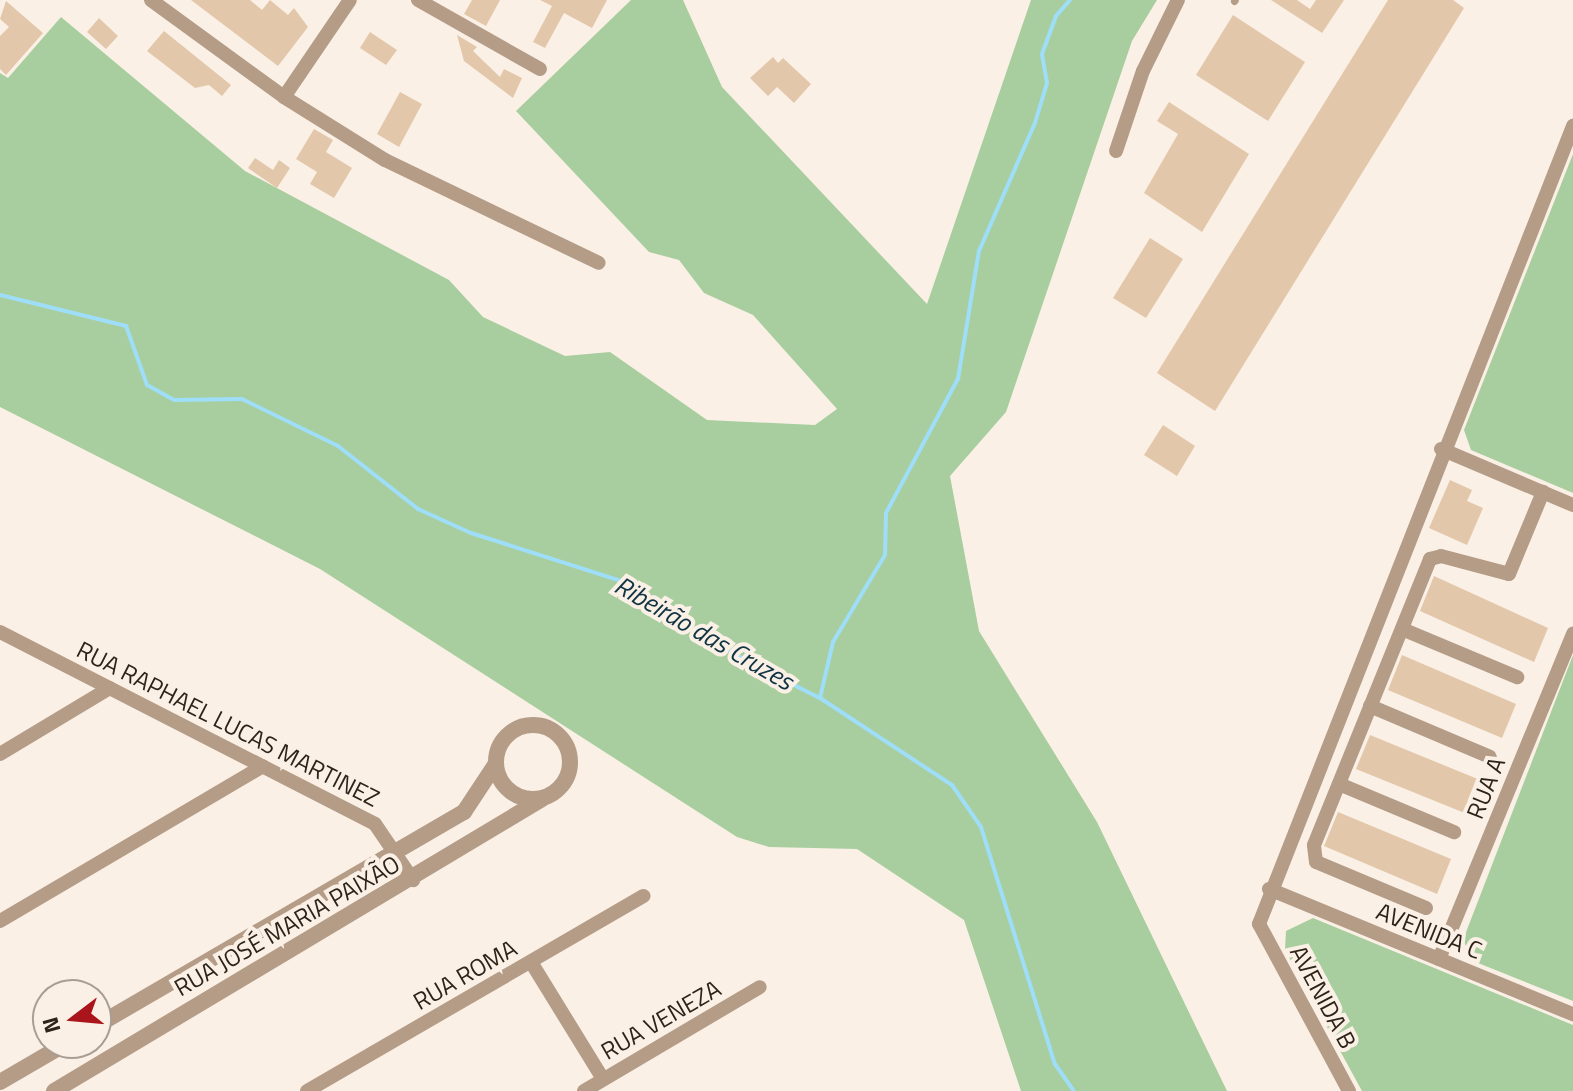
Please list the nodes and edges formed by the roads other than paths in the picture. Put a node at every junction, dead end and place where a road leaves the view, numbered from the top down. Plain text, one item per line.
1 (151, 0) edge
2 (350, 0) edge
3 (418, 0) edge
4 (1178, 0) edge
5 (540, 69) dead end
6 (284, 97) junction
7 (1573, 126) edge
8 (1116, 151) dead end
9 (599, 263) dead end
10 (1441, 449) junction
11 (1543, 492) junction
12 (1573, 505) edge
13 (1402, 629) junction
14 (0, 632) edge
15 (1573, 634) edge
16 (1517, 677) dead end
17 (110, 688) junction
18 (1370, 706) junction
19 (0, 754) edge
20 (1490, 757) dead end
21 (495, 765) junction
22 (263, 766) junction
23 (1339, 784) junction
24 (542, 799) junction
25 (1454, 832) dead end
26 (395, 853) junction
27 (413, 880) junction
28 (1269, 889) junction
29 (644, 896) dead end
30 (1426, 908) dead end
31 (0, 921) edge
32 (1439, 959) junction
33 (531, 962) junction
34 (760, 987) dead end
35 (1573, 1014) edge
36 (112, 1017) edge
37 (40, 1059) edge
38 (603, 1079) junction
39 (0, 1082) edge
40 (54, 1091) edge
41 (307, 1091) edge
42 (584, 1091) edge
43 (1349, 1091) edge

1 - 6 street
2 - 6 street
3 - 5 street
4 - 8 street
6 - 9 street
7 - 10 street
10 - 11 street
10 - 28 street
11 - 12 street
11 - 13 street
13 - 16 street
13 - 18 street
14 - 17 street, RUA RAPHAEL LUCAS MARTINEZ
15 - 32 street, RUA A
17 - 19 street
17 - 22 street, RUA RAPHAEL LUCAS MARTINEZ
18 - 20 street
18 - 23 street
21 - 24 street
21 - 24 street
21 - 26 street, RUA JOSÉ MARIA PAIXÃO
22 - 26 street, RUA RAPHAEL LUCAS MARTINEZ
22 - 31 street
23 - 25 street
23 - 30 street
24 - 27 street, RUA JOSÉ MARIA PAIXÃO
26 - 27 street, RUA RAPHAEL LUCAS MARTINEZ
26 - 36 street, RUA JOSÉ MARIA PAIXÃO
27 - 40 street, RUA JOSÉ MARIA PAIXÃO
28 - 32 street, AVENIDA C
28 - 43 street, AVENIDA B
29 - 33 street, RUA ROMA
32 - 35 street, AVENIDA C
33 - 38 street
33 - 41 street, RUA ROMA
34 - 38 street, RUA VENEZA
37 - 39 street
38 - 42 street, RUA VENEZA

